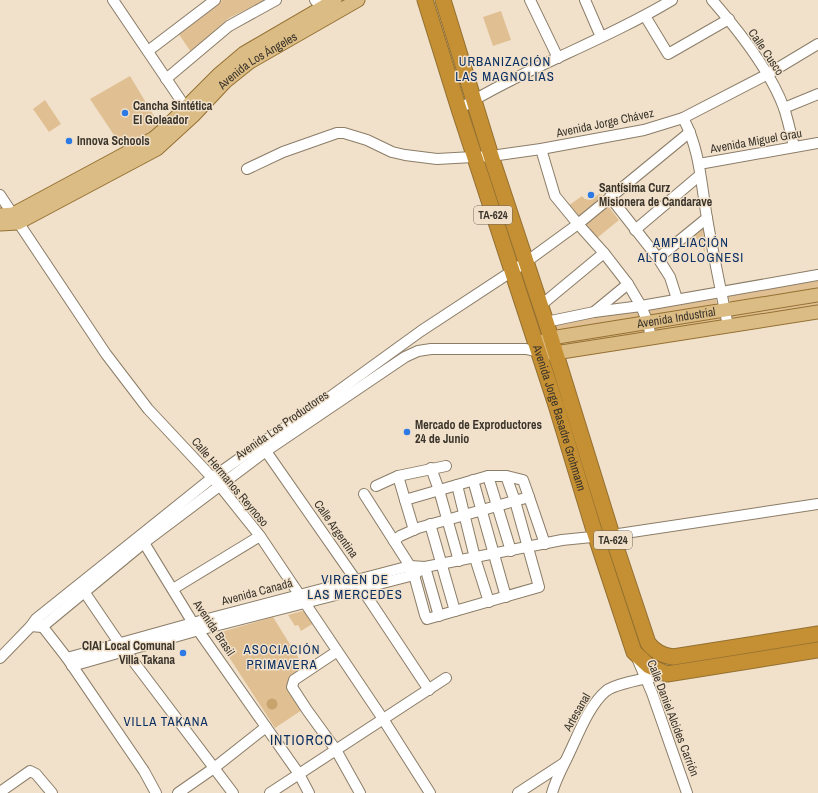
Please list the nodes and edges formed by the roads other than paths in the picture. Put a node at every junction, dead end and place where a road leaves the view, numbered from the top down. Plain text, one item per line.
1 (113, 0) edge
2 (215, 0) edge
3 (276, 0) edge
4 (335, 0) edge
5 (358, 0) edge
6 (425, 0) edge
7 (443, 0) edge
8 (530, 0) edge
9 (585, 0) edge
10 (672, 0) edge
11 (712, 0) edge
12 (321, 8) edge
13 (645, 16) junction
14 (729, 20) junction
15 (601, 37) junction
16 (818, 44) edge
17 (148, 51) junction
18 (558, 58) junction
19 (768, 74) junction
20 (166, 79) junction
21 (818, 94) edge
22 (474, 100) junction
23 (186, 108) junction
24 (784, 108) junction
25 (459, 109) junction
26 (683, 118) junction
27 (169, 131) junction
28 (690, 132) junction
29 (818, 143) edge
30 (794, 147) junction
31 (541, 149) junction
32 (491, 156) junction
33 (475, 158) junction
34 (699, 164) junction
35 (247, 169) dead end
36 (700, 175) junction
37 (0, 195) edge
38 (610, 198) junction
39 (10, 217) edge
40 (707, 218) junction
41 (0, 224) edge
42 (578, 224) junction
43 (635, 230) junction
44 (604, 253) junction
45 (658, 258) junction
46 (526, 262) junction
47 (512, 272) junction
48 (818, 275) edge
49 (628, 284) junction
50 (722, 292) junction
51 (818, 295) edge
52 (676, 299) junction
53 (540, 306) junction
54 (641, 306) junction
55 (725, 310) junction
56 (594, 312) junction
57 (818, 312) edge
58 (546, 322) junction
59 (648, 323) junction
60 (728, 326) junction
61 (421, 331) junction
62 (551, 338) junction
63 (651, 338) junction
64 (537, 348) junction
65 (431, 349) junction
66 (555, 353) junction
67 (563, 403) junction
68 (263, 448) junction
69 (446, 466) dead end
70 (431, 468) junction
71 (398, 476) junction
72 (488, 476) junction
73 (506, 476) junction
74 (212, 478) junction
75 (473, 480) junction
76 (457, 485) junction
77 (220, 486) junction
78 (376, 486) dead end
79 (439, 490) junction
80 (364, 494) dead end
81 (529, 497) junction
82 (405, 500) junction
83 (515, 501) junction
84 (818, 504) edge
85 (498, 505) junction
86 (481, 510) junction
87 (465, 515) junction
88 (447, 520) junction
89 (430, 524) junction
90 (414, 530) junction
91 (612, 535) junction
92 (260, 536) junction
93 (596, 537) junction
94 (142, 539) junction
95 (394, 541) junction
96 (545, 544) junction
97 (528, 548) junction
98 (511, 551) junction
99 (493, 554) junction
100 (475, 558) junction
101 (459, 561) junction
102 (442, 564) junction
103 (425, 567) junction
104 (412, 571) junction
105 (359, 584) junction
106 (82, 588) junction
107 (173, 589) junction
108 (299, 595) junction
109 (506, 597) junction
110 (489, 602) junction
111 (306, 604) junction
112 (455, 611) junction
113 (434, 618) junction
114 (36, 624) junction
115 (196, 626) junction
116 (818, 634) edge
117 (122, 646) junction
118 (818, 650) edge
119 (336, 652) junction
120 (634, 652) junction
121 (731, 655) junction
122 (0, 658) edge
123 (69, 662) junction
124 (667, 674) junction
125 (446, 678) dead end
126 (645, 678) junction
127 (624, 684) junction
128 (428, 690) junction
129 (652, 694) junction
130 (383, 719) junction
131 (266, 727) junction
132 (336, 750) junction
133 (565, 762) junction
134 (214, 768) junction
135 (299, 774) junction
136 (0, 792) edge
137 (52, 793) edge
138 (156, 793) edge
139 (178, 793) edge
140 (233, 793) edge
141 (270, 793) edge
142 (309, 793) edge
143 (360, 793) edge
144 (430, 793) edge
145 (518, 793) edge
146 (552, 793) edge
147 (687, 793) edge

1 - 17 street
2 - 17 street
3 - 20 street
4 - 12 main road, Avenida Los Ángeles
5 - 12 main road, Avenida Los Ángeles
6 - 25 highway, Avenida Jorge Basadre Grohmann / TA-624
7 - 22 highway, Avenida Jorge Basadre Grohmann / TA-624
8 - 18 street
9 - 15 street
10 - 13 street
11 - 14 street, Calle Cusco
12 - 23 main road, Avenida Los Ángeles
12 - 27 main road, Avenida Los Ángeles
13 - 14 street
13 - 15 street
14 - 19 street, Calle Cusco
15 - 18 street
16 - 19 street, Avenida Jorge Chávez
17 - 20 street
18 - 22 street
19 - 24 street, Calle Cusco
19 - 26 street, Avenida Jorge Chávez
20 - 23 street
21 - 24 street
22 - 25 street
22 - 32 highway, Avenida Jorge Basadre Grohmann / TA-624
23 - 27 main road, Avenida Los Ángeles
24 - 30 street, Calle Cusco
25 - 33 highway, Avenida Jorge Basadre Grohmann / TA-624
26 - 28 street
26 - 31 street, Avenida Jorge Chávez
27 - 39 main road, Avenida Los Ángeles
28 - 34 street
28 - 38 street, Avenida Los Productores
29 - 30 street, Avenida Miguel Grau
30 - 34 street, Avenida Miguel Grau
31 - 32 street, Avenida Jorge Chávez
31 - 42 street
32 - 33 street, Avenida Jorge Chávez
32 - 46 highway, Avenida Jorge Basadre Grohmann / TA-624
33 - 35 street, Avenida Jorge Chávez
33 - 47 highway, Avenida Jorge Basadre Grohmann / TA-624
34 - 36 street
36 - 40 street
36 - 43 street
37 - 39 street, Calle Hermanos Reynoso
38 - 42 street, Avenida Los Productores
38 - 43 street
39 - 41 main road, Avenida Los Ángeles
39 - 74 street, Calle Hermanos Reynoso
40 - 45 street
40 - 50 street
42 - 44 street
42 - 46 street, Avenida Los Productores
43 - 45 street
44 - 49 street
44 - 53 street
45 - 52 street
46 - 47 street, Avenida Los Productores
46 - 53 highway, Avenida Jorge Basadre Grohmann / TA-624
47 - 61 street, Avenida Los Productores
47 - 64 highway, Avenida Jorge Basadre Grohmann / TA-624
48 - 50 street
49 - 54 street
49 - 56 street
50 - 52 street
50 - 55 street
51 - 55 main road, Avenida Industrial
52 - 54 street
53 - 58 highway, Avenida Jorge Basadre Grohmann / TA-624
54 - 56 street
54 - 59 street
55 - 59 main road, Avenida Industrial
55 - 60 street
56 - 58 street
57 - 60 main road, Avenida Industrial
58 - 62 highway, Avenida Jorge Basadre Grohmann / TA-624
59 - 62 main road, Avenida Industrial
59 - 63 street
60 - 63 main road, Avenida Industrial
61 - 65 street
61 - 68 street, Avenida Los Productores
62 - 64 main road, Avenida Industrial
62 - 66 highway, Avenida Jorge Basadre Grohmann / TA-624
63 - 66 main road, Avenida Industrial
64 - 65 street, Avenida Los Productores
64 - 66 main road, Avenida Industrial
64 - 67 highway, Avenida Jorge Basadre Grohmann / TA-624
65 - 68 street, Avenida Los Productores
66 - 67 highway, Avenida Jorge Basadre Grohmann / TA-624
67 - 91 highway, Avenida Jorge Basadre Grohmann / TA-624
67 - 93 highway, Avenida Jorge Basadre Grohmann / TA-624
68 - 74 street, Avenida Los Productores
68 - 77 street, Avenida Los Productores
68 - 105 street, Calle Argentina
69 - 70 street
70 - 71 street
70 - 79 street
71 - 78 street
71 - 82 street
72 - 73 street
72 - 75 street
72 - 85 street
73 - 81 street
73 - 83 street
74 - 77 street, Calle Hermanos Reynoso
74 - 94 street, Avenida Los Productores
75 - 76 street
75 - 86 street
76 - 79 street
76 - 87 street
77 - 92 street, Calle Hermanos Reynoso
77 - 94 street, Avenida Los Productores
79 - 82 street
79 - 88 street
80 - 95 street
81 - 83 street
81 - 96 street
82 - 90 street
83 - 85 street
83 - 97 street
84 - 91 street, Avenida Canadá
85 - 86 street
85 - 98 street
86 - 87 street
86 - 99 street
87 - 88 street
87 - 100 street
88 - 89 street
88 - 101 street
89 - 90 street
89 - 102 street
90 - 95 street
91 - 93 street, Avenida Canadá
91 - 121 highway, Avenida Jorge Basadre Grohmann / TA-624
92 - 107 street
92 - 108 street, Calle Hermanos Reynoso
93 - 96 street, Avenida Canadá
93 - 120 highway, Avenida Jorge Basadre Grohmann / TA-624
94 - 106 street, Avenida Los Productores
94 - 107 street, Avenida Brasil
95 - 104 street
96 - 97 street, Avenida Canadá
97 - 98 street, Avenida Canadá
97 - 109 street
98 - 99 street, Avenida Canadá
99 - 100 street, Avenida Canadá
99 - 109 street
100 - 101 street, Avenida Canadá
100 - 110 street
101 - 102 street, Avenida Canadá
102 - 103 street, Avenida Canadá
102 - 112 street
103 - 104 street, Avenida Canadá
103 - 113 street
104 - 105 street, Avenida Canadá
104 - 113 street
105 - 108 street, Avenida Canadá
105 - 111 street, Avenida Canadá
105 - 128 street, Calle Argentina
106 - 114 street, Avenida Los Productores
106 - 117 street
107 - 115 street, Avenida Brasil
108 - 111 street, Calle Hermanos Reynoso
108 - 115 street, Avenida Canadá
109 - 110 street
110 - 112 street
111 - 115 street, Avenida Canadá
111 - 119 street, Calle Hermanos Reynoso
112 - 113 street
114 - 122 street, Avenida Los Productores
114 - 123 street
115 - 117 street, Avenida Canadá
115 - 131 street, Avenida Brasil
116 - 121 highway, Avenida Jorge Basadre Grohmann / TA-624
117 - 123 street, Avenida Canadá
117 - 134 street
118 - 121 highway, Avenida Jorge Basadre Grohmann / TA-624
119 - 130 street, Calle Hermanos Reynoso
119 - 132 street
120 - 124 highway, Avenida Jorge Basadre Grohmann / TA-624
120 - 126 street, Calle Daniel Alcides Carrión
120 - 127 street
121 - 124 highway, Avenida Jorge Basadre Grohmann / TA-624
123 - 138 street
124 - 126 street, Artesanal
124 - 129 street
125 - 128 street
126 - 127 street, Artesanal
126 - 129 street, Calle Daniel Alcides Carrión
127 - 133 street, Artesanal
128 - 130 street
129 - 147 street, Calle Daniel Alcides Carrión
130 - 132 street
130 - 144 street, Calle Hermanos Reynoso
131 - 134 street
131 - 135 street, Avenida Brasil
132 - 135 street
132 - 143 street
133 - 145 street
133 - 146 street, Artesanal
134 - 139 street
134 - 140 street
135 - 141 street
135 - 142 street, Avenida Brasil
136 - 137 street

